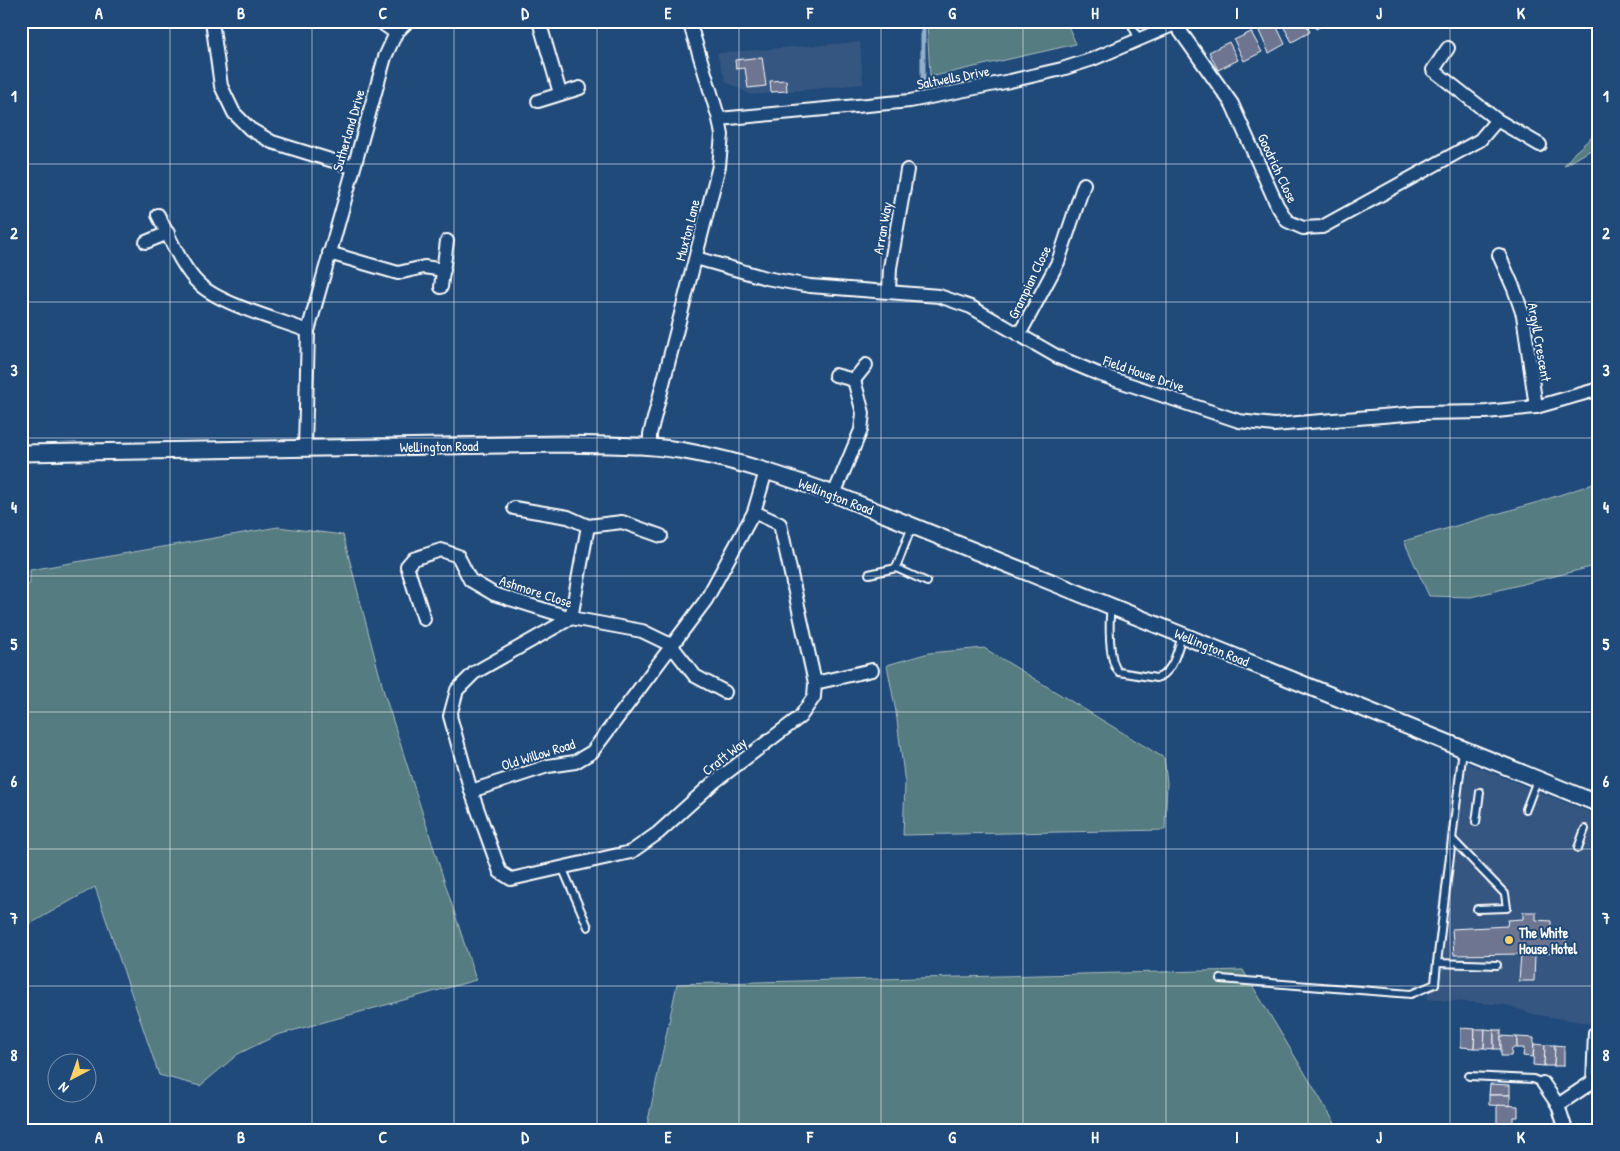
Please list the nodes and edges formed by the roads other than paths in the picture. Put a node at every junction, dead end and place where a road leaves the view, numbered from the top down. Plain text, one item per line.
1 (212, 21) edge
2 (379, 21) edge
3 (408, 21) edge
4 (539, 21) edge
5 (689, 21) edge
6 (1130, 21) edge
7 (1178, 23) edge
8 (396, 33) junction
9 (1139, 40) junction
10 (1448, 48) dead end
11 (580, 88) dead end
12 (560, 93) junction
13 (538, 101) dead end
14 (719, 120) junction
15 (1497, 120) junction
16 (1540, 146) dead end
17 (353, 167) junction
18 (907, 170) dead end
19 (1084, 184) dead end
20 (158, 215) dead end
21 (168, 233) junction
22 (447, 241) dead end
23 (146, 242) dead end
24 (329, 254) junction
25 (1499, 255) dead end
26 (696, 258) junction
27 (444, 270) junction
28 (441, 287) dead end
29 (889, 291) junction
30 (308, 331) junction
31 (1019, 336) junction
32 (866, 365) dead end
33 (835, 375) dead end
34 (854, 380) junction
35 (1599, 389) edge
36 (1536, 407) junction
37 (650, 447) junction
38 (305, 448) junction
39 (21, 452) edge
40 (766, 471) junction
41 (834, 494) junction
42 (514, 508) dead end
43 (754, 512) junction
44 (588, 526) junction
45 (912, 526) junction
46 (661, 536) dead end
47 (896, 568) junction
48 (869, 574) dead end
49 (927, 582) dead end
50 (1111, 606) junction
51 (571, 618) junction
52 (424, 619) dead end
53 (1182, 635) junction
54 (671, 645) junction
55 (872, 670) dead end
56 (815, 683) junction
57 (725, 692) dead end
58 (1462, 748) junction
59 (1537, 780) junction
60 (471, 791) junction
61 (1480, 792) dead end
62 (1599, 804) edge
63 (1526, 809) dead end
64 (1476, 822) dead end
65 (1585, 829) dead end
66 (1452, 839) junction
67 (1578, 848) dead end
68 (562, 867) junction
69 (1477, 909) dead end
70 (588, 927) dead end
71 (1437, 963) junction
72 (1497, 965) dead end
73 (1221, 980) dead end
74 (1592, 1032) dead end
75 (1469, 1076) dead end
76 (1594, 1081) edge
77 (1544, 1083) joint
78 (1558, 1105) junction
79 (1566, 1130) edge

1 - 17 street
2 - 8 street
3 - 8 street, Sutherland Drive
4 - 12 street
5 - 14 street, Muxton Lane
6 - 9 lane
7 - 9 street, Saltwells Drive
7 - 15 street, Goodrich Close
8 - 17 street, Sutherland Drive
9 - 14 street, Saltwells Drive
10 - 15 street
11 - 12 street
12 - 13 street
14 - 26 street, Muxton Lane
15 - 16 street
17 - 24 street, Sutherland Drive
18 - 29 street, Arran Way
19 - 31 street, Grampian Close
20 - 21 street
21 - 23 street
21 - 30 street
22 - 27 street
24 - 27 street
24 - 30 street, Sutherland Drive
25 - 36 street, Argyll Crescent
26 - 29 street, Field House Drive
26 - 37 street, Muxton Lane
27 - 28 street
29 - 31 street, Field House Drive
30 - 38 street, Sutherland Drive
31 - 36 street, Field House Drive
32 - 34 street
33 - 34 street
34 - 41 street
35 - 36 street, Field House Drive
37 - 38 street, Wellington Road
37 - 40 street, Wellington Road
38 - 39 street, Wellington Road
40 - 41 street, Wellington Road
40 - 43 street
41 - 45 street, Wellington Road
42 - 44 street
43 - 54 street, Old Willow Road
43 - 56 street
44 - 46 street
44 - 51 street
45 - 47 lane
45 - 50 street, Wellington Road
47 - 48 lane
47 - 49 lane
50 - 53 street, Wellington Road
50 - 53 lane
51 - 52 street, Ashmore Close
51 - 54 street, Ashmore Close
51 - 60 street
53 - 58 street, Wellington Road
54 - 57 street
54 - 60 street, Old Willow Road
55 - 56 street
56 - 68 street, Craft Way
58 - 59 street, Wellington Road
58 - 66 lane
59 - 62 street, Wellington Road
59 - 63 lane
60 - 68 street, Craft Way
61 - 64 lane
65 - 67 lane
66 - 69 lane
66 - 71 lane
68 - 70 lane
71 - 72 lane
71 - 73 lane
74 - 76 lane
75 - 77 lane
76 - 78 street
77 - 78 street
78 - 79 street

